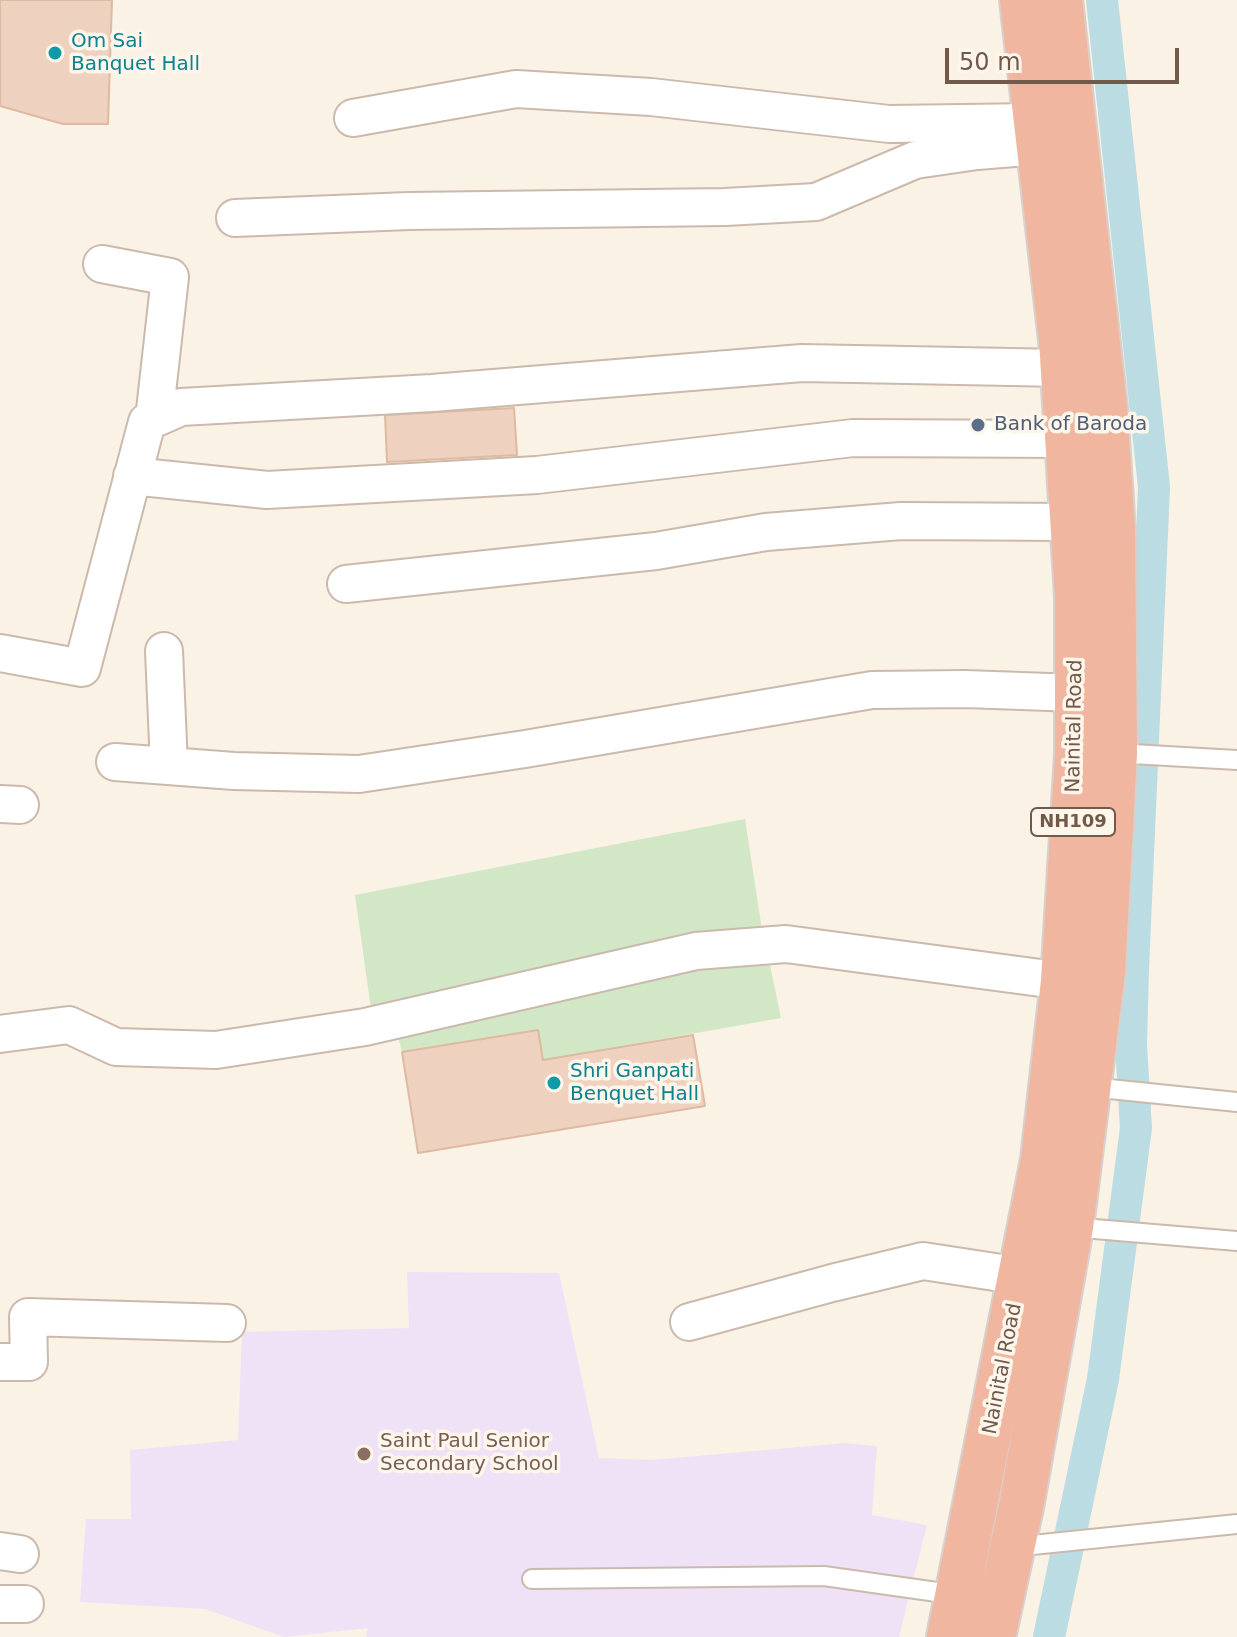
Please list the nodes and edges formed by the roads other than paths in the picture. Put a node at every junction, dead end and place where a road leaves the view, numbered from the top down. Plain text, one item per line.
1 (1022, 0) edge
2 (1060, 0) edge
3 (353, 118) dead end
4 (1038, 134) junction
5 (235, 218) dead end
6 (102, 264) dead end
7 (1063, 368) junction
8 (154, 419) junction
9 (1067, 439) junction
10 (132, 476) junction
11 (1073, 522) junction
12 (346, 584) dead end
13 (164, 651) dead end
14 (0, 653) edge
15 (1077, 693) junction
16 (1135, 755) junction
17 (1237, 760) edge
18 (115, 762) dead end
19 (169, 766) junction
20 (1063, 981) junction
21 (0, 1034) edge
22 (1102, 1090) junction
23 (1237, 1102) edge
24 (1085, 1229) junction
25 (1237, 1241) edge
26 (1021, 1276) junction
27 (689, 1322) dead end
28 (227, 1323) dead end
29 (0, 1362) edge
30 (1237, 1524) edge
31 (1033, 1545) junction
32 (532, 1579) dead end
33 (970, 1623) edge

1 - 4 highway, Nainital Road / NH109
2 - 16 highway, Nainital Road / NH109
3 - 4 street
4 - 5 street
4 - 7 highway, Nainital Road / NH109
6 - 8 street
7 - 8 street
7 - 9 highway, Nainital Road / NH109
8 - 10 street
9 - 10 street
9 - 11 highway, Nainital Road / NH109
10 - 14 street
11 - 12 street
11 - 15 highway, Nainital Road / NH109
13 - 19 street
15 - 19 street
15 - 20 highway, Nainital Road / NH109
16 - 17 lane
16 - 22 highway, Nainital Road / NH109
18 - 19 street
20 - 21 street
20 - 26 highway, Nainital Road / NH109
22 - 23 lane
22 - 24 highway, Nainital Road / NH109
24 - 25 lane
24 - 31 highway, Nainital Road / NH109
26 - 27 street
26 - 33 highway, Nainital Road / NH109
28 - 29 street
30 - 31 lane
31 - 33 highway, Nainital Road / NH109
32 - 33 lane

